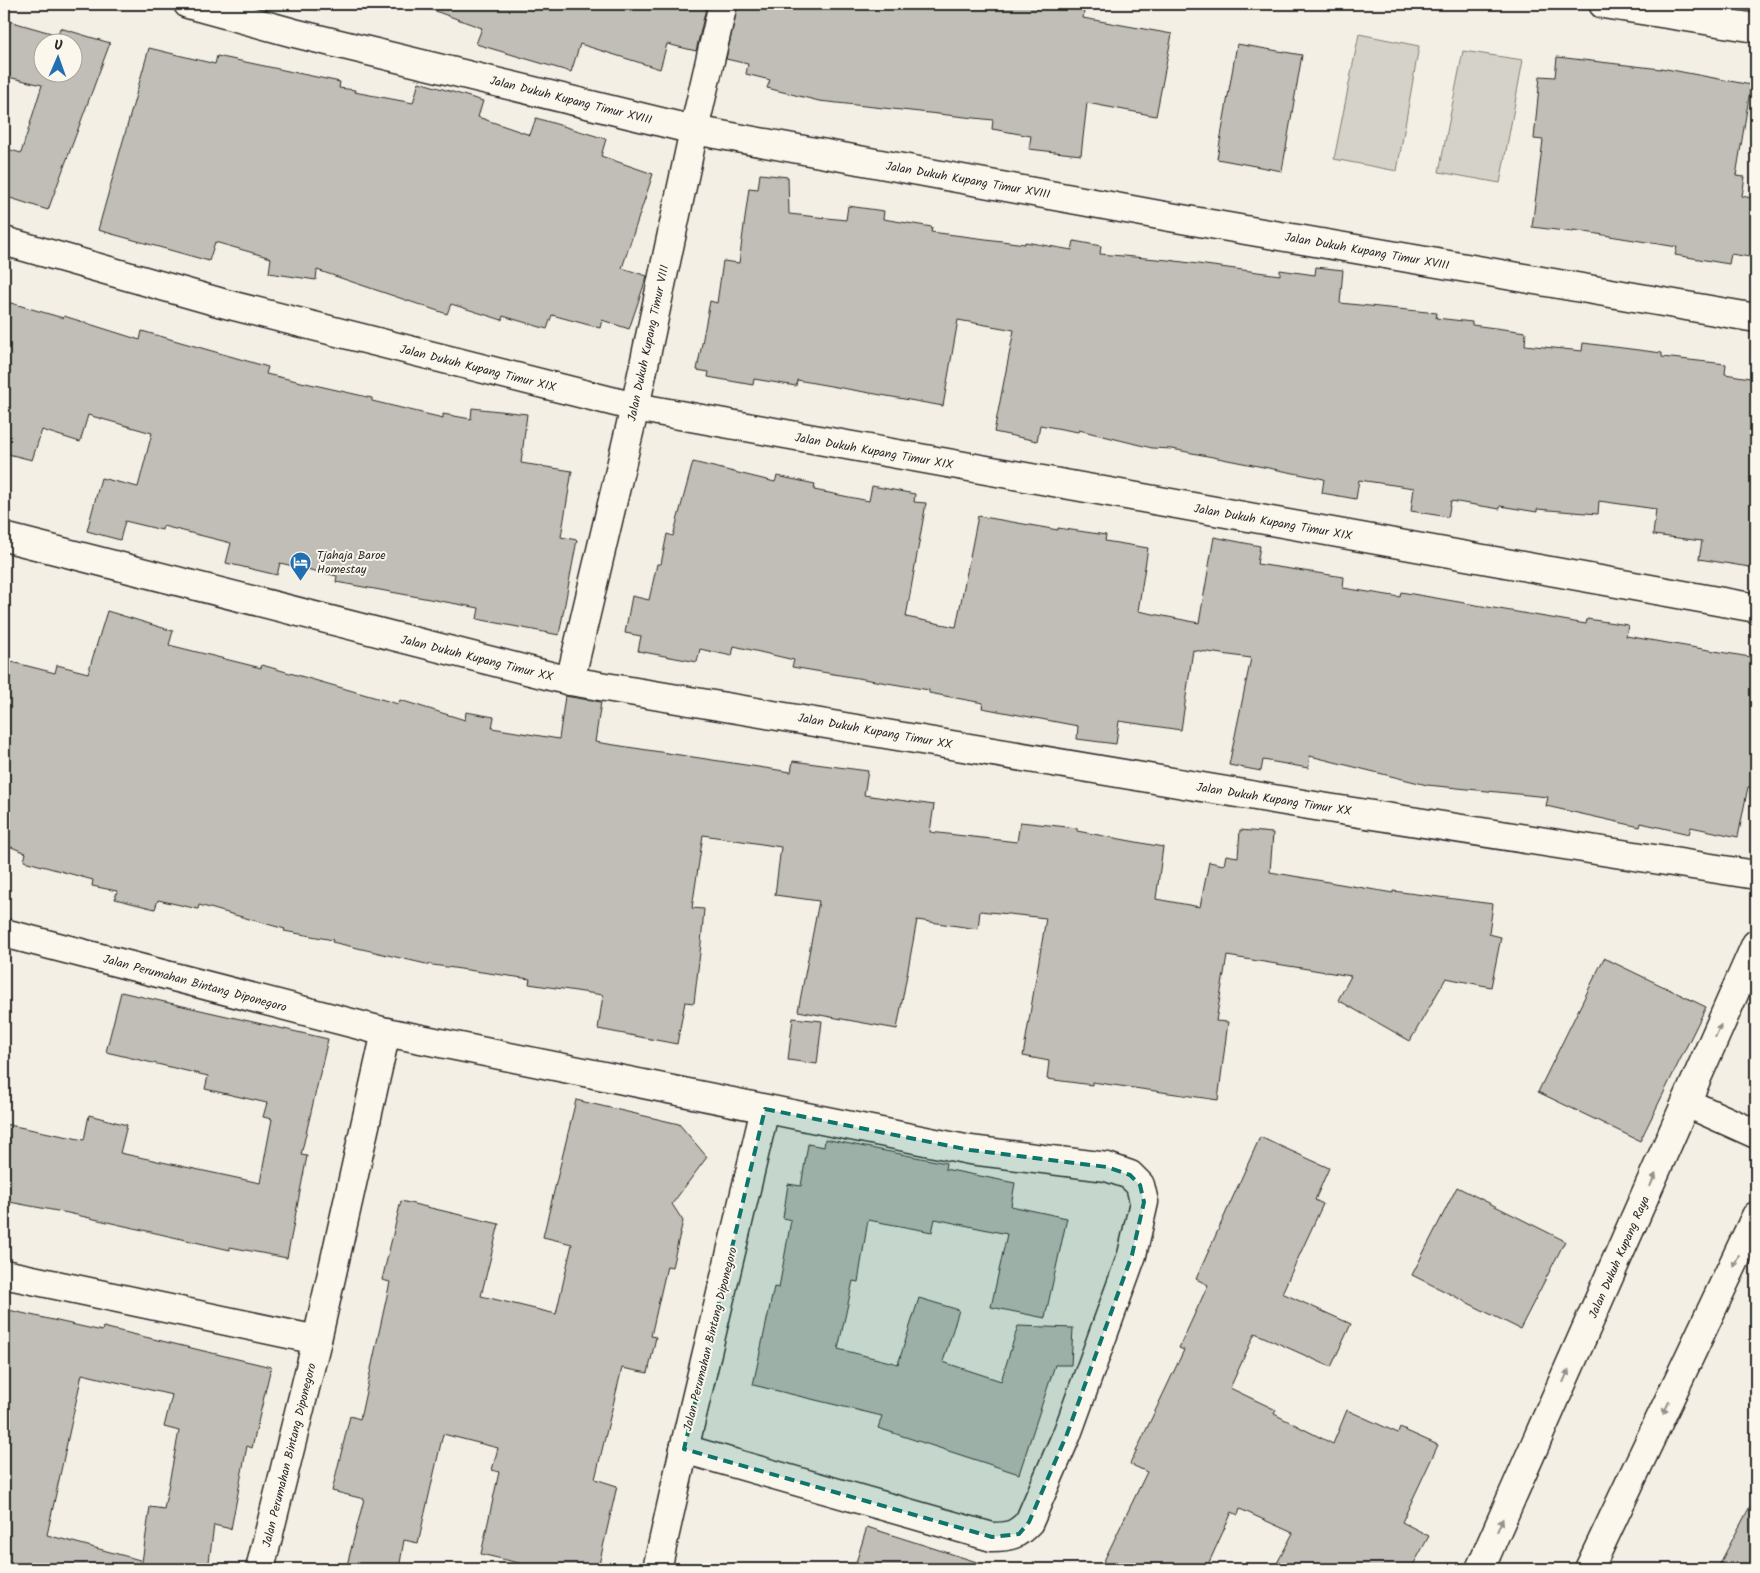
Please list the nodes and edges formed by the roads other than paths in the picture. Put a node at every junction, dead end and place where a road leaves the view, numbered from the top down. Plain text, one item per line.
1 (188, 4) edge
2 (723, 4) edge
3 (1603, 4) edge
4 (1756, 28) edge
5 (694, 130) junction
6 (4, 241) edge
7 (1756, 318) edge
8 (635, 407) junction
9 (4, 537) edge
10 (1756, 608) edge
11 (570, 681) junction
12 (1756, 875) edge
13 (4, 933) edge
14 (1756, 944) edge
15 (386, 1032) junction
16 (1686, 1103) junction
17 (766, 1109) junction
18 (1756, 1134) edge
19 (1756, 1216) edge
20 (4, 1274) edge
21 (317, 1340) junction
22 (684, 1449) junction
23 (260, 1569) edge
24 (657, 1569) edge
25 (1480, 1569) edge
26 (1589, 1569) edge

1 - 5 street, Jalan Dukuh Kupang Timur XVIII
2 - 5 street, Jalan Dukuh Kupang Timur VIII
3 - 4 street
5 - 7 street, Jalan Dukuh Kupang Timur XVIII
5 - 8 street, Jalan Dukuh Kupang Timur VIII
6 - 8 street, Jalan Dukuh Kupang Timur XIX
8 - 10 street, Jalan Dukuh Kupang Timur XIX
8 - 11 street, Jalan Dukuh Kupang Timur VIII
9 - 11 street, Jalan Dukuh Kupang Timur XX
11 - 12 street, Jalan Dukuh Kupang Timur XX
13 - 15 street, Jalan Perumahan Bintang Diponegoro
16 -> 14 street, Jalan Dukuh Kupang Raya
15 - 17 street, Jalan Perumahan Bintang Diponegoro
15 - 21 street, Jalan Perumahan Bintang Diponegoro
16 - 18 street
25 -> 16 street, Jalan Dukuh Kupang Raya
17 - 22 street, Jalan Perumahan Bintang Diponegoro
17 - 22 street, Jalan Perumahan Bintang Diponegoro
19 -> 26 street
20 - 21 street
21 - 23 street, Jalan Perumahan Bintang Diponegoro
22 - 24 street, Jalan Perumahan Bintang Diponegoro

